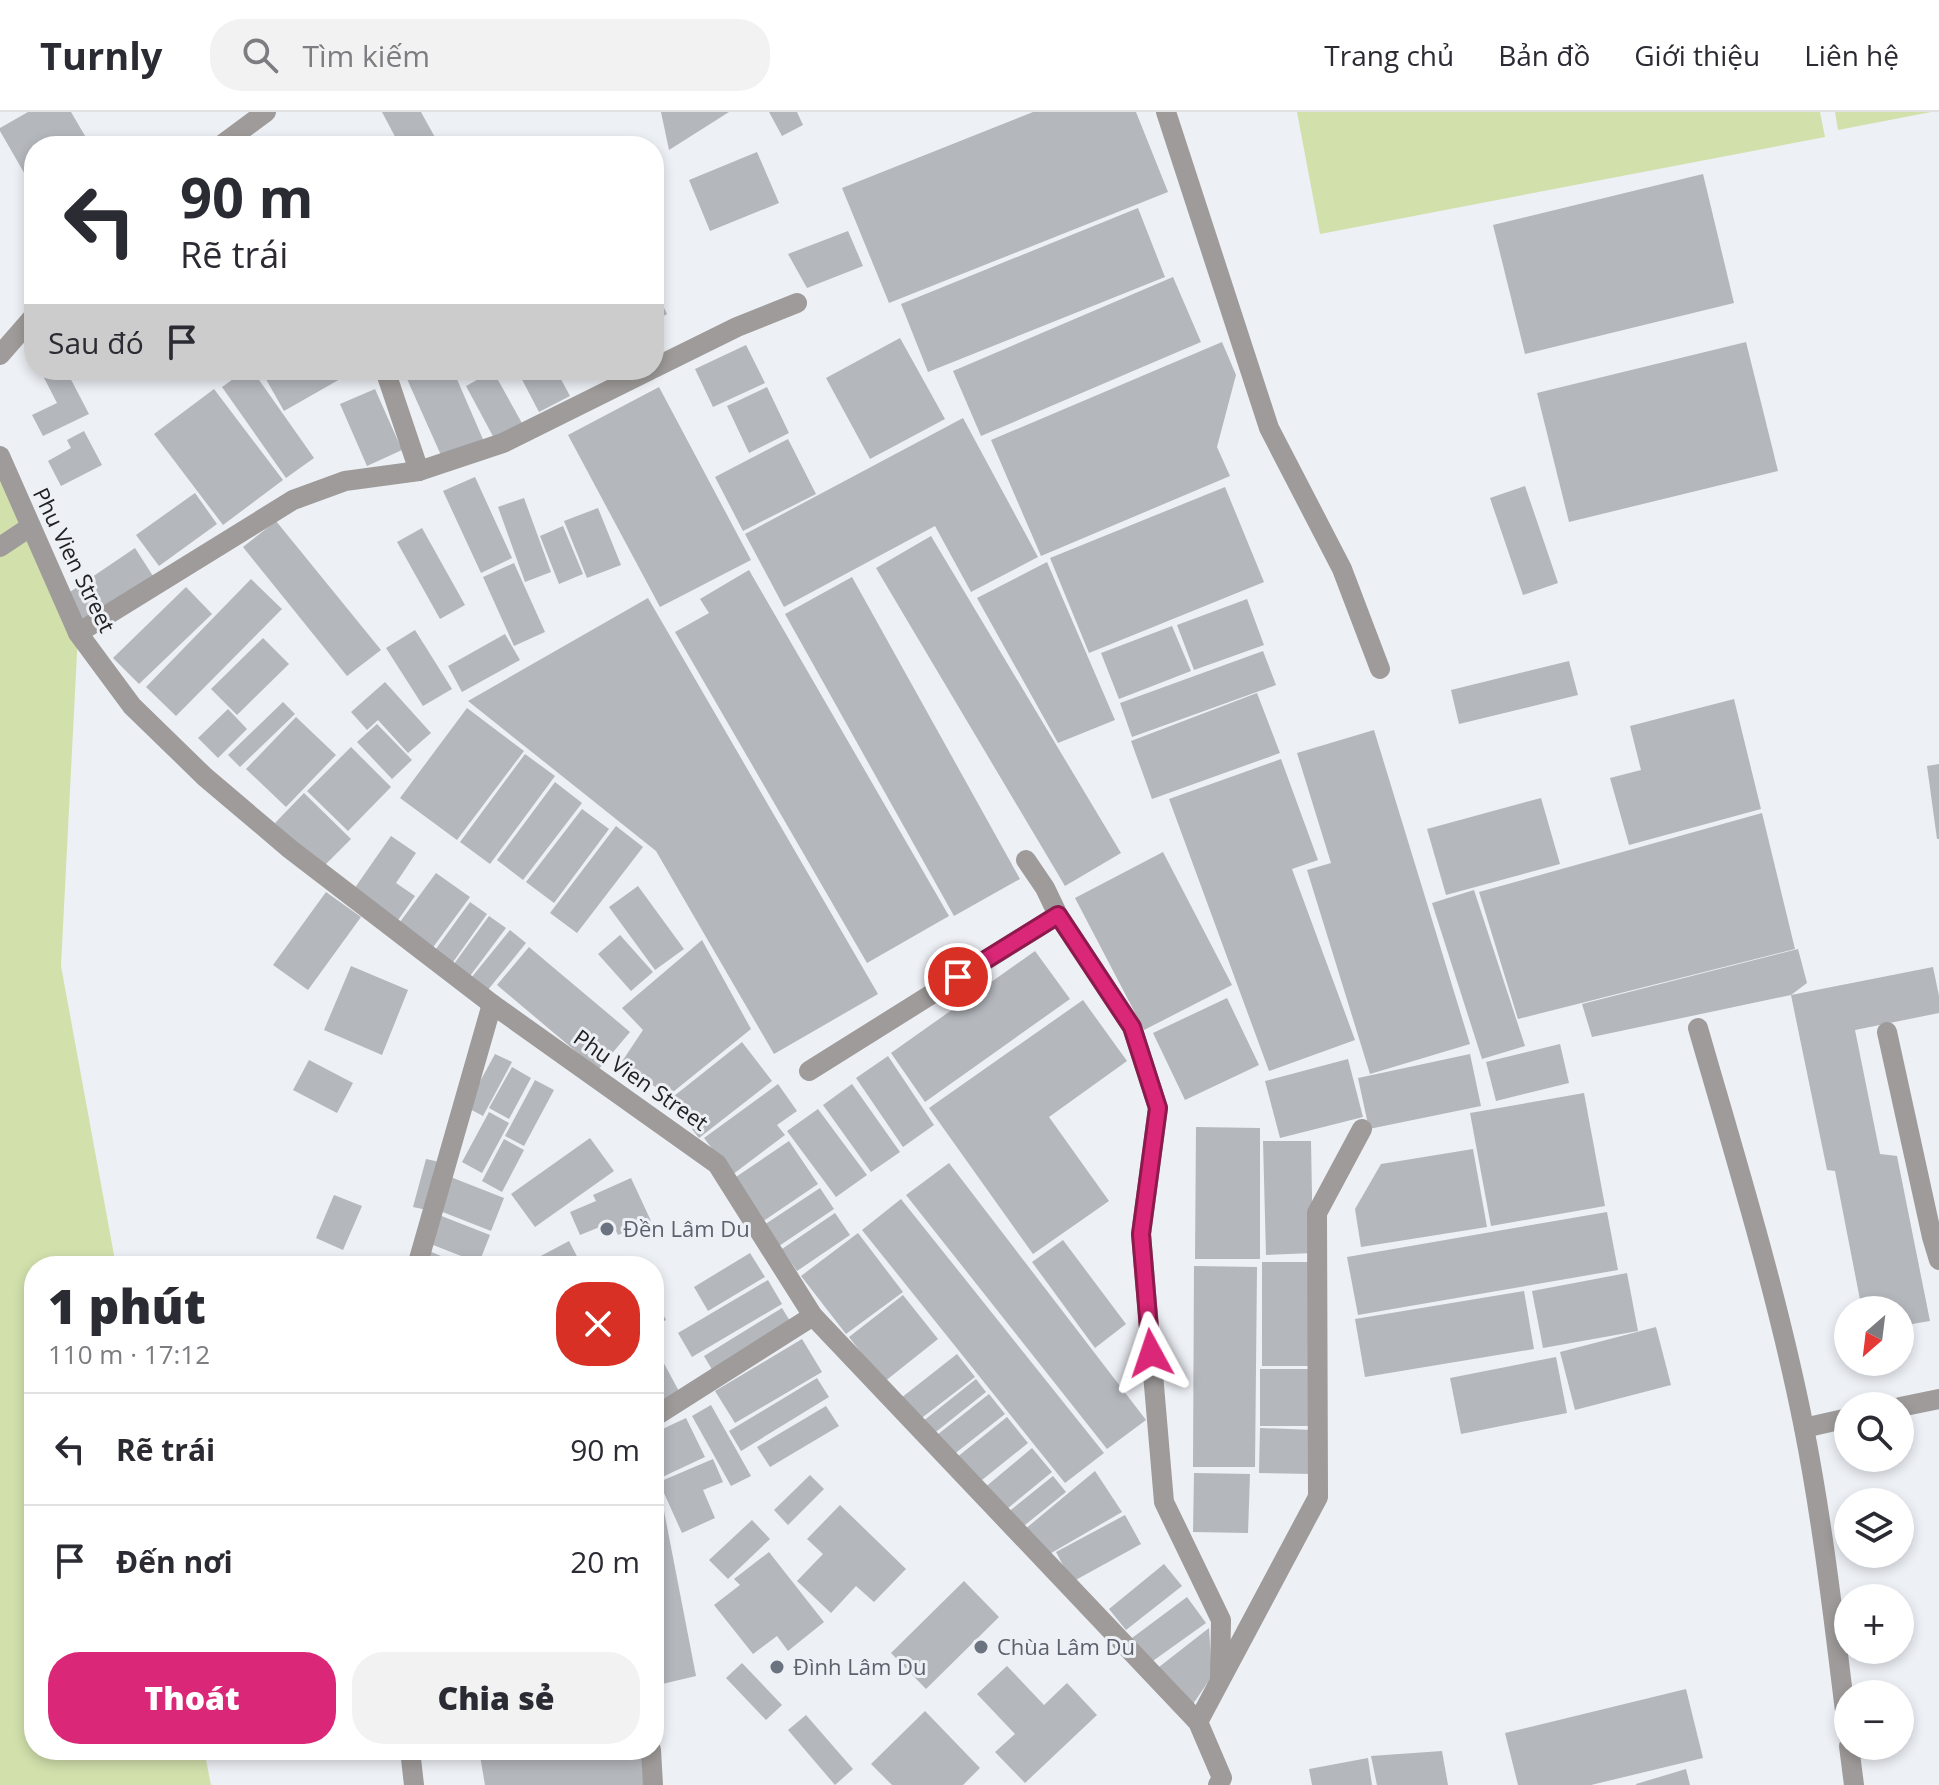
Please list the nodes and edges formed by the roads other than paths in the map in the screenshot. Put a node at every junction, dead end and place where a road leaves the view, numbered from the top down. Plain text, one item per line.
1 (266, 112) edge
2 (1166, 112) edge
3 (234, 136) edge
4 (797, 303) dead end
5 (24, 327) edge
6 (0, 355) edge
7 (664, 363) edge
8 (391, 380) edge
9 (630, 380) edge
10 (0, 456) edge
11 (419, 471) junction
12 (30, 527) junction
13 (0, 547) edge
14 (78, 633) junction
15 (1380, 669) dead end
16 (1026, 860) dead end
17 (1058, 915) junction
18 (492, 1004) junction
19 (1698, 1028) dead end
20 (1887, 1032) dead end
21 (809, 1071) dead end
22 (1362, 1129) dead end
23 (420, 1256) edge
24 (1939, 1260) edge
25 (813, 1316) junction
26 (1939, 1399) edge
27 (1914, 1404) edge
28 (664, 1411) edge
29 (1834, 1421) edge
30 (1804, 1428) junction
31 (1220, 1680) junction
32 (1841, 1680) edge
33 (1198, 1722) junction
34 (411, 1760) edge
35 (652, 1760) edge
36 (1851, 1760) edge
37 (414, 1785) edge
38 (653, 1785) edge
39 (1218, 1785) edge
40 (1854, 1785) edge

1 - 3 street
2 - 15 street
4 - 7 street
5 - 6 street
8 - 11 street
9 - 11 street
10 - 12 street, Phu Vien Street
11 - 14 street
12 - 13 street
12 - 14 street, Phu Vien Street
14 - 18 street, Phu Vien Street
16 - 17 street
17 - 21 street
17 - 31 street
18 - 23 street
18 - 25 street, Phu Vien Street
19 - 30 street
20 - 24 street
22 - 31 street
25 - 28 street
25 - 33 street, Phu Vien Street
26 - 27 street
29 - 30 street
30 - 32 street
31 - 33 street
33 - 39 street, Phu Vien Street
34 - 37 street
35 - 38 street
36 - 40 street

